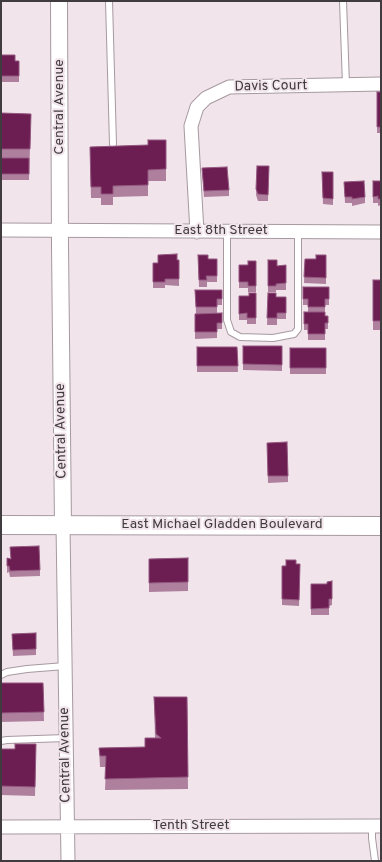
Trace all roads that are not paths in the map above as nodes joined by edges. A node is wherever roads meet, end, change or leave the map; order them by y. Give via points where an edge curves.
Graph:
1 (59, 1) edge
2 (109, 1) edge
3 (343, 1) edge
4 (381, 84) edge
5 (346, 85) junction
6 (113, 144) dead end
7 (1, 230) edge
8 (60, 230) junction
9 (197, 232) junction
10 (227, 232) junction
11 (298, 232) junction
12 (381, 232) edge
13 (1, 525) edge
14 (63, 525) junction
15 (381, 526) edge
16 (65, 666) junction
17 (1, 675) edge
18 (66, 738) junction
19 (1, 741) edge
20 (376, 826) edge
21 (1, 827) edge
22 (68, 827) junction
23 (68, 861) edge
24 (376, 861) edge

1 - 8 street, Central Avenue
2 - 6 lane
3 - 5 lane
4 - 5 street, Davis Court
5 - 9 street, Davis Court via 229,87 206,98 197,107 192,126
7 - 8 street, East 8th Street
8 - 9 street, East 8th Street
8 - 14 street, Central Avenue
9 - 10 street, East 8th Street
10 - 11 street, East 8th Street
10 - 11 lane via 227,320 231,332 240,337 273,338 294,334 298,328
11 - 12 street, East 8th Street
13 - 14 main road, East Michael Gladden Boulevard
14 - 15 main road, East Michael Gladden Boulevard
14 - 16 street, Central Avenue
16 - 17 lane via 27,669
16 - 18 street, Central Avenue
18 - 19 lane
18 - 22 street, Central Avenue
20 - 22 street, Tenth Street
20 - 24 lane via 372,838
21 - 22 street, Tenth Street
22 - 23 street, Central Avenue

